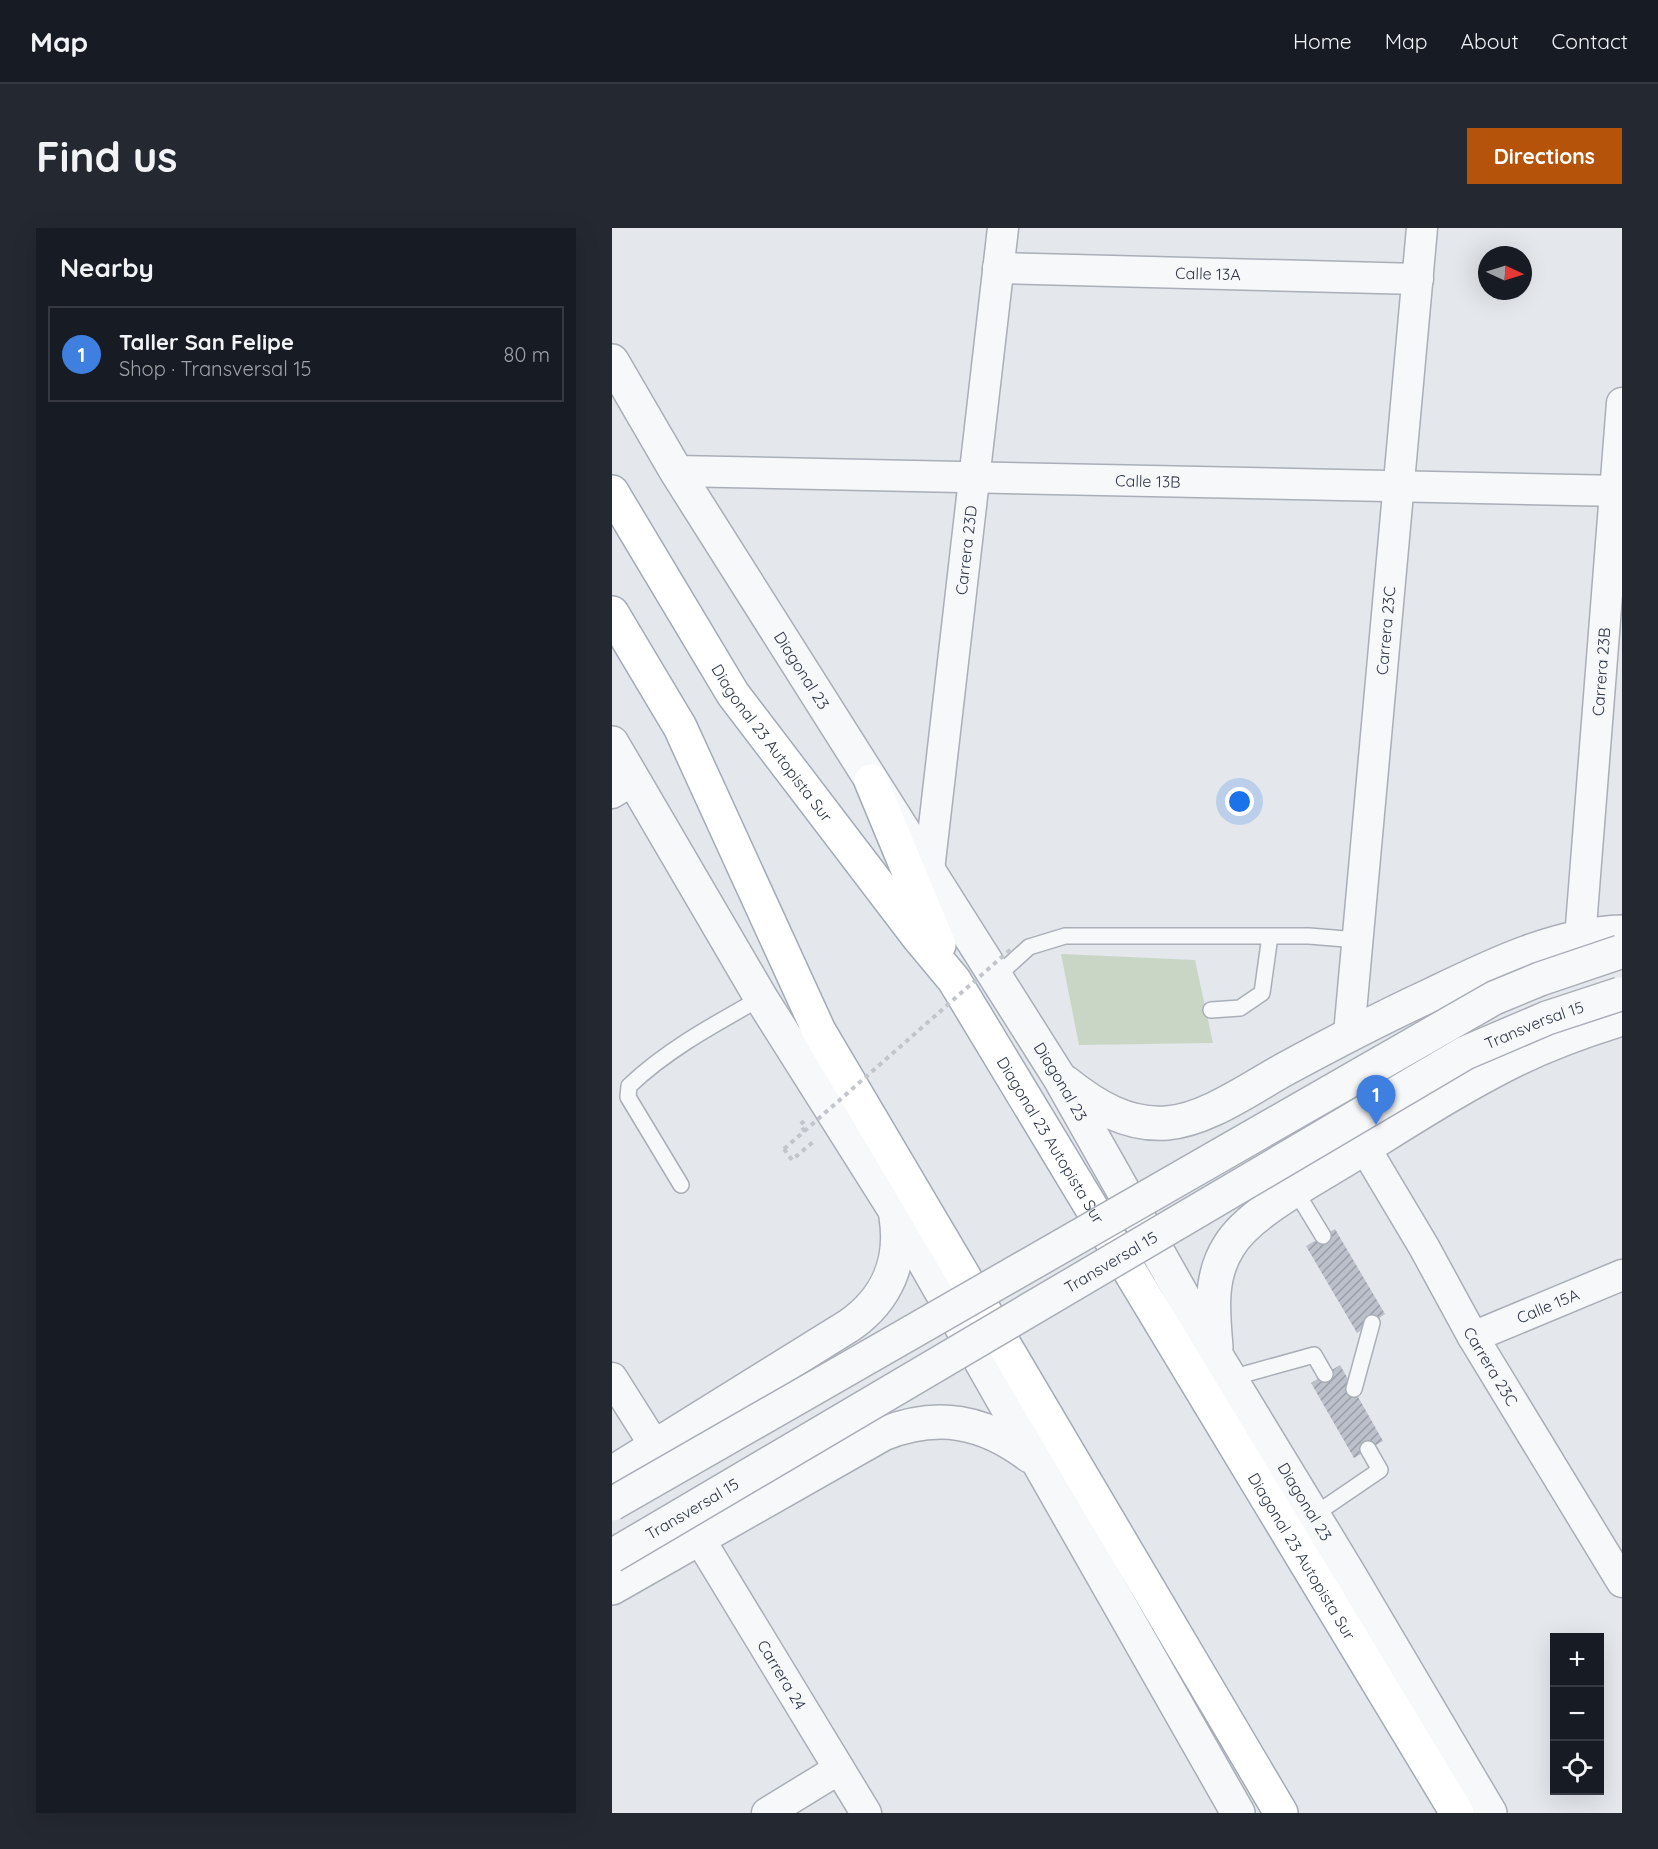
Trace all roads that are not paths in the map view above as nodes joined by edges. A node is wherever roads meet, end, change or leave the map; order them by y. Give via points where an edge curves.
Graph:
1 (1003, 228) edge
2 (1422, 228) edge
3 (998, 268) junction
4 (1418, 279) junction
5 (612, 361) edge
6 (1622, 403) edge
7 (675, 471) junction
8 (974, 477) junction
9 (1399, 486) junction
10 (1618, 491) edge
11 (612, 492) edge
12 (612, 613) edge
13 (612, 743) edge
14 (871, 781) junction
15 (622, 786) edge
16 (929, 870) junction
17 (1270, 936) junction
18 (1580, 939) junction
19 (1358, 940) junction
20 (1621, 946) edge
21 (996, 977) junction
22 (954, 980) junction
23 (761, 998) junction
24 (1621, 1002) edge
25 (1211, 1010) dead end
26 (1349, 1034) junction
27 (1059, 1077) junction
28 (1365, 1148) junction
29 (681, 1185) dead end
30 (1295, 1190) junction
31 (896, 1212) junction
32 (1323, 1236) dead end
33 (1622, 1275) edge
34 (1372, 1323) dead end
35 (1473, 1337) junction
36 (1224, 1366) junction
37 (1325, 1374) dead end
38 (612, 1378) edge
39 (1354, 1389) dead end
40 (655, 1446) junction
41 (1368, 1449) dead end
42 (1035, 1460) junction
43 (612, 1473) edge
44 (612, 1504) edge
45 (1314, 1515) junction
46 (699, 1539) junction
47 (612, 1556) edge
48 (1622, 1582) edge
49 (612, 1588) edge
50 (839, 1770) junction
51 (767, 1813) edge
52 (866, 1813) edge
53 (1238, 1813) edge
54 (1281, 1813) edge
55 (1457, 1813) edge
56 (1490, 1813) edge

1 - 3 street, Carrera 23D
2 - 4 street, Carrera 23C
3 - 4 street, Calle 13A
3 - 8 street, Carrera 23D
4 - 9 street, Carrera 23C
5 - 7 street, Diagonal 23
6 - 10 street, Carrera 23B
7 - 8 street, Calle 13B
7 - 14 street, Diagonal 23
8 - 9 street, Calle 13B
8 - 16 street, Carrera 23D
9 - 10 street, Calle 13B
9 - 19 street, Carrera 23C
10 - 18 street, Carrera 23B
11 - 22 main road, Diagonal 23 Autopista Sur via 733,694
12 - 54 main road via 680,726 819,1030
13 - 15 street
14 - 16 street, Diagonal 23
14 - 22 main road
15 - 23 street
16 - 21 street, Diagonal 23
17 - 19 lane
17 - 21 lane via 1065,936 1029,947
17 - 25 lane via 1262,993 1240,1008
18 - 20 street
18 - 26 street via 1508,960
19 - 26 street, Carrera 23C
20 - 44 street, bridge via 1494,998
21 - 27 street, Diagonal 23
22 - 55 main road, Diagonal 23 Autopista Sur
23 - 29 lane via 647,1068 629,1086 628,1097
23 - 31 street
24 - 28 street via 1564,1038 1459,1091
24 - 47 street, Transversal 15, bridge via 1547,1018 1465,1053
26 - 27 street via 1216,1107 1168,1123 1122,1118
27 - 36 street, Diagonal 23
28 - 30 street
28 - 35 street, Carrera 23C
30 - 32 lane
30 - 36 street via 1241,1230 1222,1257 1216,1272 1213,1304
31 - 40 street via 899,1238 894,1267 868,1312
31 - 42 street
33 - 35 street, Calle 15A
34 - 39 lane
35 - 48 street, Carrera 23C
36 - 37 lane via 1314,1355
36 - 45 street, Diagonal 23
38 - 40 street
40 - 43 street
41 - 45 lane via 1380,1470
42 - 46 street via 999,1435 970,1425 931,1422 905,1426 883,1434
42 - 53 street
45 - 56 street, Diagonal 23
46 - 49 street
46 - 50 street, Carrera 24
50 - 51 street
50 - 52 street, Carrera 24

